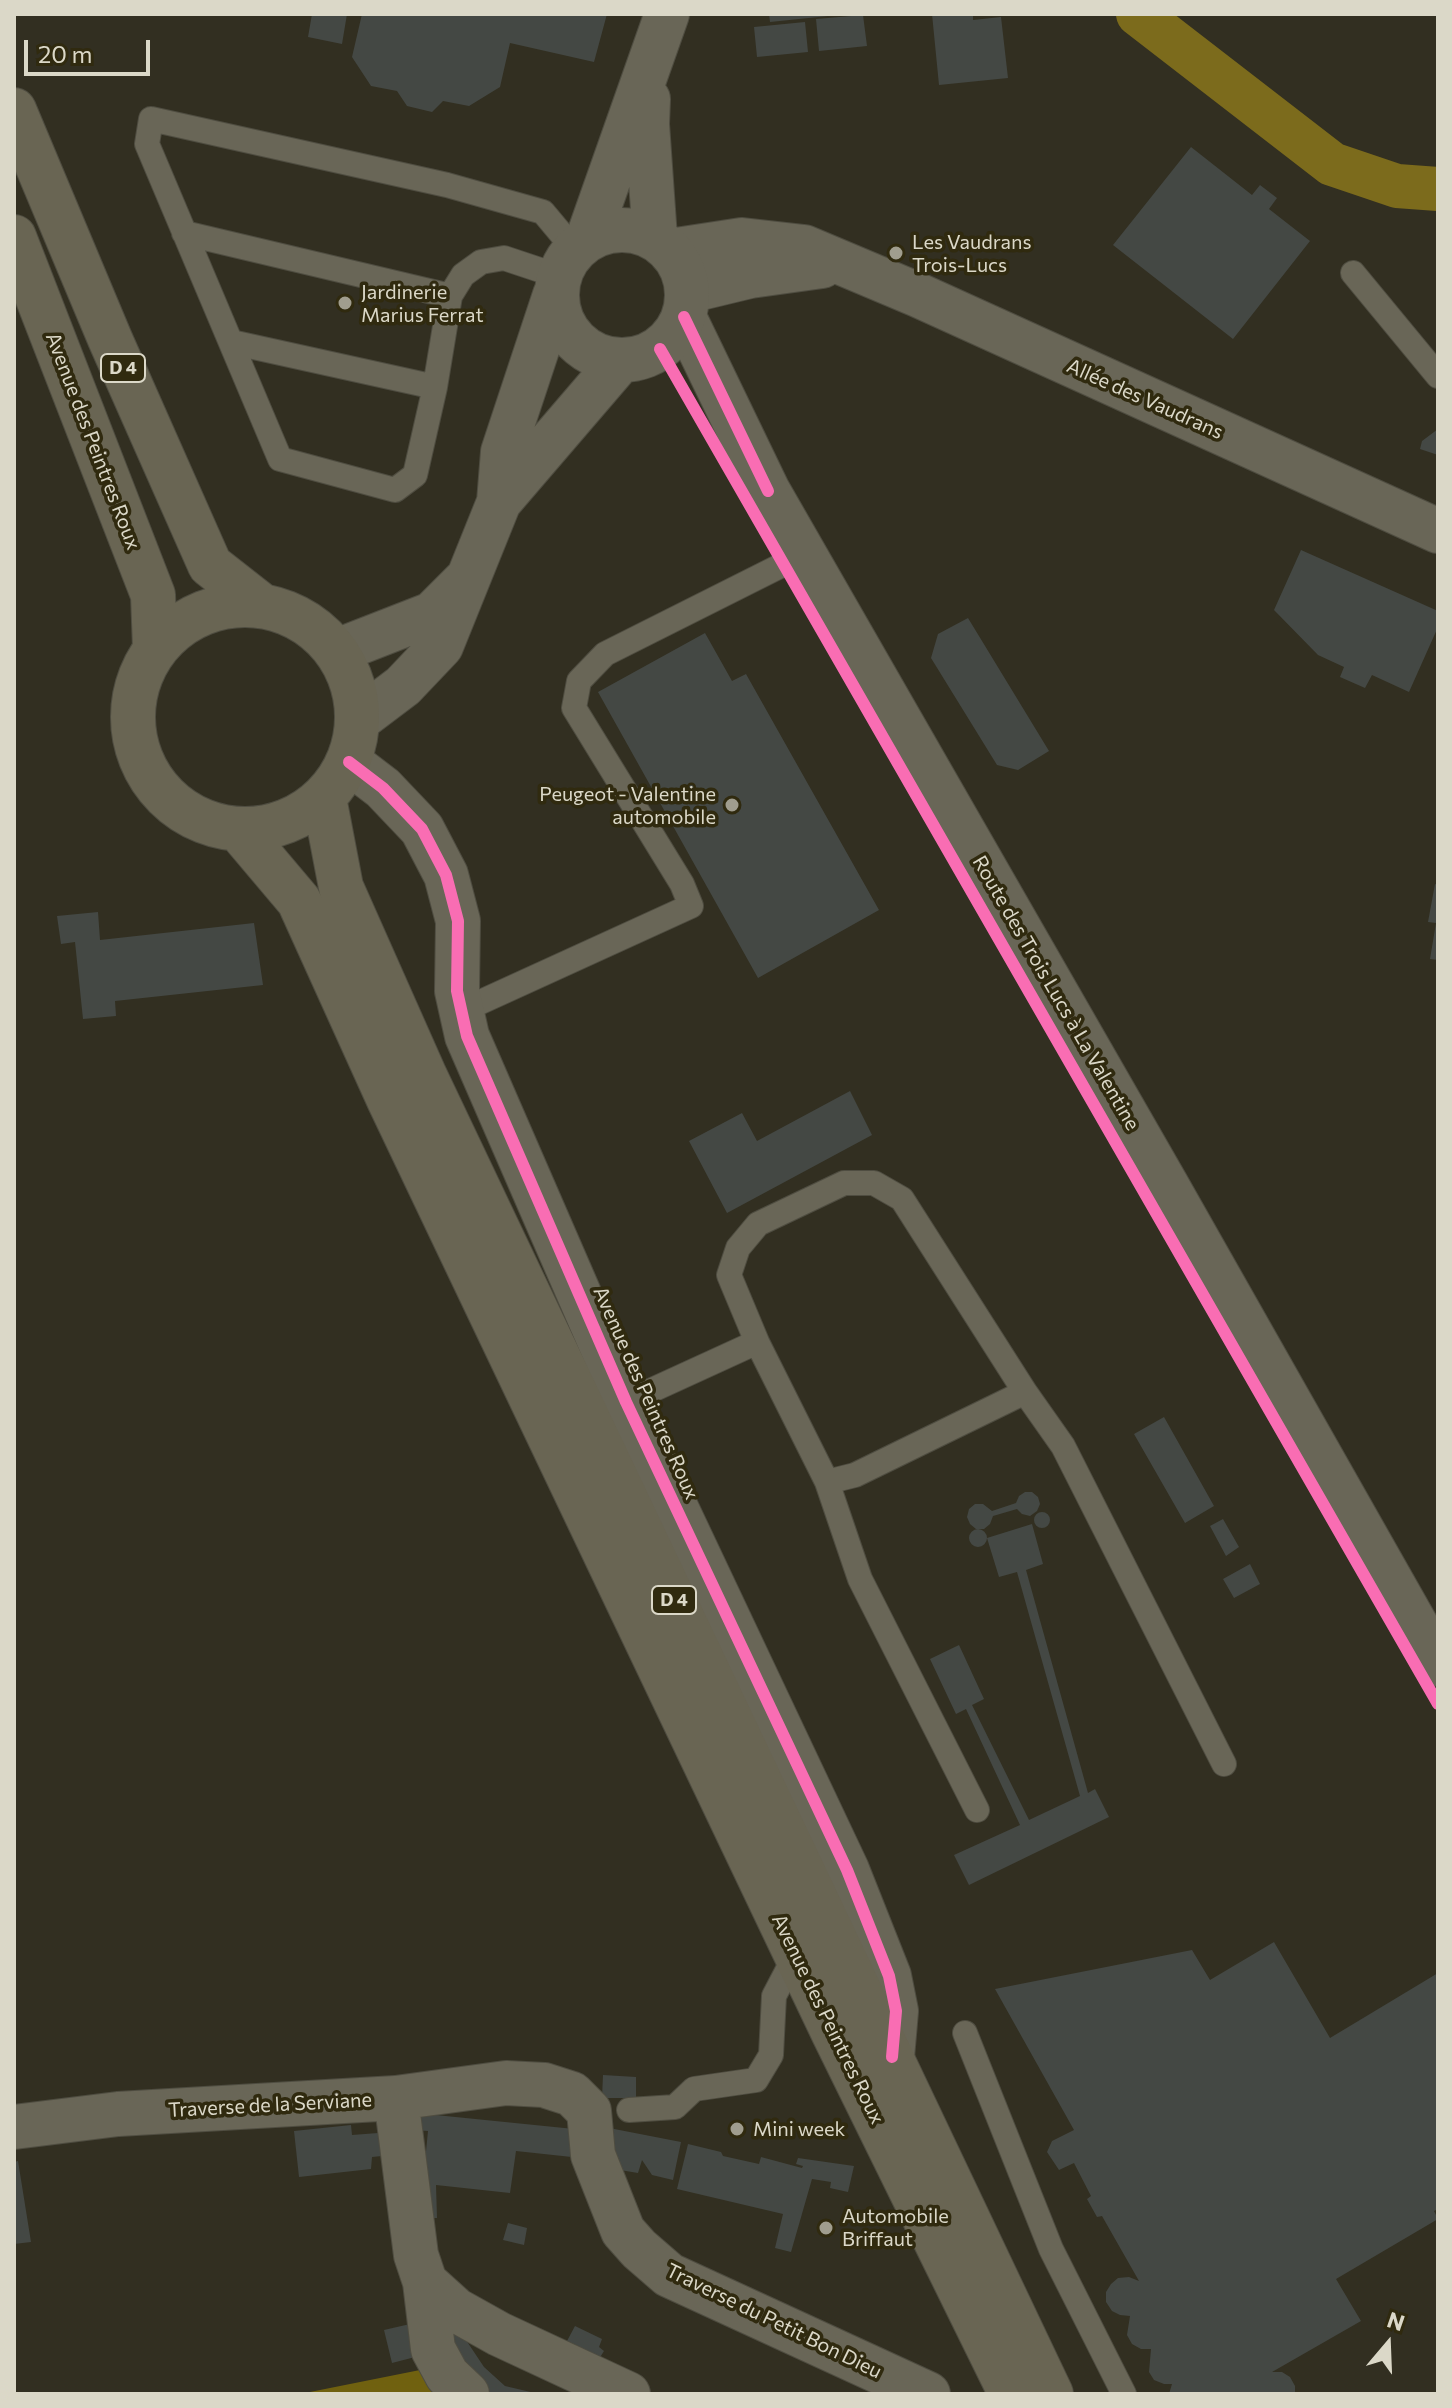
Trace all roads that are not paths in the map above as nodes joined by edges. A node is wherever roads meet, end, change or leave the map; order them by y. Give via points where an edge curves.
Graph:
1 (667, 14) edge
2 (648, 73) junction
3 (14, 110) edge
4 (184, 233) junction
5 (14, 237) edge
6 (663, 244) junction
7 (569, 265) junction
8 (853, 266) junction
9 (1353, 273) dead end
10 (450, 296) junction
11 (686, 304) junction
12 (231, 342) junction
13 (620, 361) junction
14 (1438, 376) edge
15 (435, 387) junction
16 (499, 502) junction
17 (1438, 531) edge
18 (804, 554) junction
19 (470, 577) junction
20 (261, 605) junction
21 (155, 648) junction
22 (337, 651) junction
23 (358, 720) junction
24 (349, 762) junction
25 (324, 798) junction
26 (239, 830) junction
27 (461, 1011) junction
28 (757, 1342) junction
29 (1025, 1392) junction
30 (626, 1402) junction
31 (827, 1482) junction
32 (1438, 1664) edge
33 (1224, 1764) dead end
34 (977, 1810) dead end
35 (796, 1954) junction
36 (965, 2033) dead end
37 (892, 2057) junction
38 (396, 2098) junction
39 (629, 2110) dead end
40 (14, 2127) edge
41 (425, 2282) junction
42 (467, 2394) edge
43 (628, 2394) edge
44 (928, 2394) edge
45 (1011, 2394) edge
46 (1051, 2394) edge
47 (1124, 2394) edge

1 - 2 street
2 - 6 street via 647,124
2 - 7 street
3 - 20 main road, D 4 via 210,565
4 - 7 lane via 147,144 151,119 447,185 543,212
4 - 10 lane
4 - 12 lane
5 - 21 main road, Avenue des Peintres Roux / D 4 via 153,595
6 - 7 street via 633,230 610,230
6 - 8 street, Allée des Vaudrans via 742,240 804,247
6 - 11 street via 682,269
7 - 10 lane via 504,258 481,262 463,275
7 - 13 street via 560,320 574,341 596,356
7 - 16 street via 503,452
8 - 11 street, Allée des Vaudrans via 810,266 750,276
8 - 17 street, Allée des Vaudrans
9 - 14 lane
10 - 15 lane
11 - 13 street via 675,335 660,349
11 - 18 street, Route des Trois Lucs à La Valentine via 741,438
12 - 15 lane
12 - 15 lane via 280,459 395,490 415,475
13 - 16 street
16 - 19 street
18 - 27 lane via 605,654 579,681 574,708 691,906
18 - 32 street, Route des Trois Lucs à La Valentine
19 - 22 street via 432,614
19 - 23 street via 441,646 403,686
20 - 21 main road via 221,607 185,622
20 - 22 main road via 303,620
21 - 26 main road via 132,704 133,735 142,764 181,810 209,824
22 - 23 main road via 353,683
23 - 24 main road
24 - 25 main road
24 - 27 street, Avenue des Peintres Roux via 422,829 446,875 458,921
25 - 26 main road via 285,823
25 - 37 main road, Avenue des Peintres Roux / D 4 via 341,887 424,1074
26 - 35 main road, Avenue des Peintres Roux / D 4 via 299,901
27 - 30 street, Avenue des Peintres Roux via 467,1036
28 - 29 lane via 729,1275 738,1248 758,1224 829,1189 874,1183 902,1199
28 - 30 lane
28 - 31 lane
29 - 31 lane via 855,1475
29 - 33 lane via 1063,1446
30 - 37 street, Avenue des Peintres Roux via 847,1870 889,1976 896,2011
31 - 34 lane via 860,1579
35 - 39 lane via 774,1996 771,2055 756,2080 694,2089 675,2107
35 - 45 main road, Avenue des Peintres Roux / D 4
36 - 47 lane via 1051,2249
37 - 46 main road, Avenue des Peintres Roux / D 4
38 - 40 street, Traverse de la Serviane via 118,2114
38 - 41 street, Traverse de la Serviane via 416,2255
38 - 44 street, Traverse du Petit Bon Dieu via 506,2083 544,2085 572,2094 589,2111 593,2155 623,2231 669,2275
41 - 42 street, Traverse de la Serviane via 433,2349 447,2375
41 - 43 street via 456,2310 499,2334

